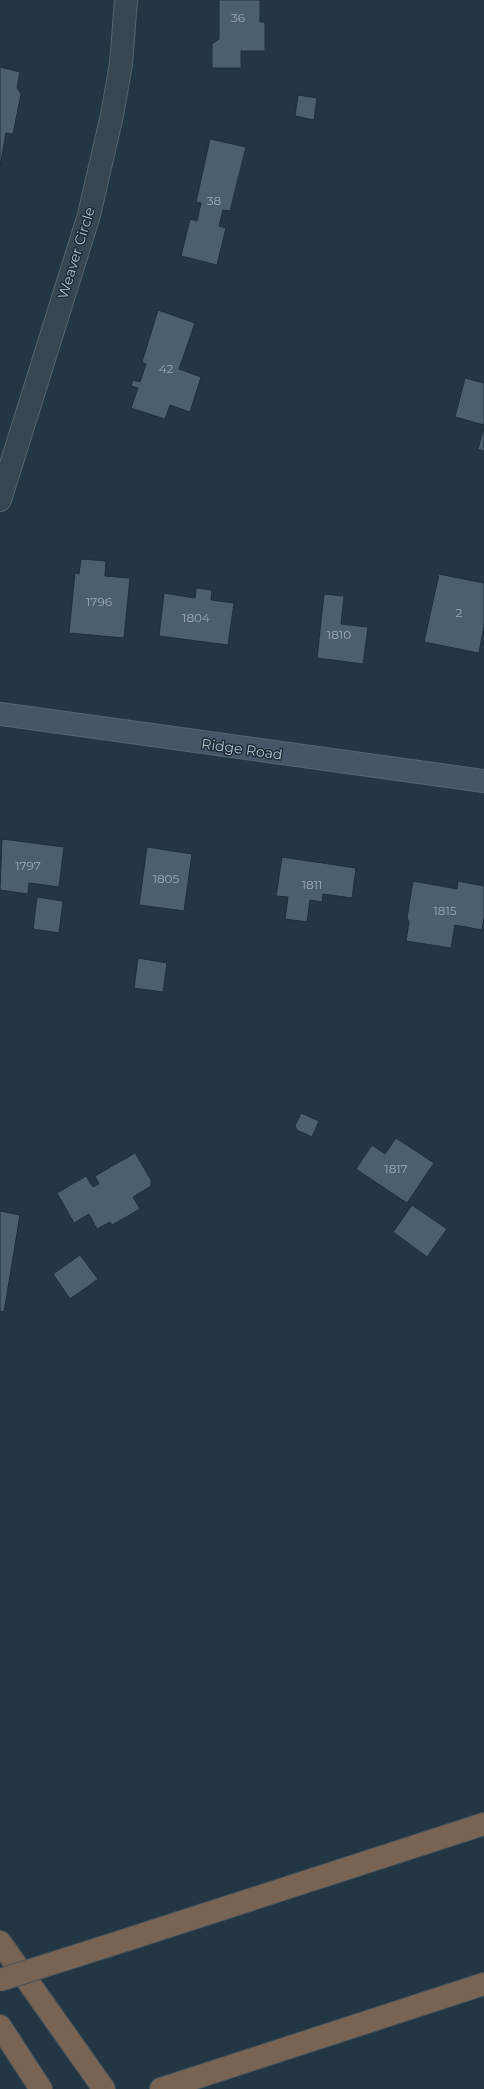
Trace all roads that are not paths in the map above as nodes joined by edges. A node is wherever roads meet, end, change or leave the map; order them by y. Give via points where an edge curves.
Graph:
1 (126, 0) edge
2 (0, 500) edge
3 (0, 714) edge
4 (484, 781) edge
5 (484, 1824) edge
6 (0, 1942) edge
7 (0, 1980) edge
8 (484, 1984) edge
9 (0, 2026) edge
10 (41, 2089) edge
11 (104, 2089) edge
12 (161, 2089) edge

1 - 2 street, Weaver Circle via 121,64 89,215
3 - 4 main road, Ridge Road
5 - 7 highway, bridge
6 - 11 highway
8 - 12 highway
9 - 10 highway

